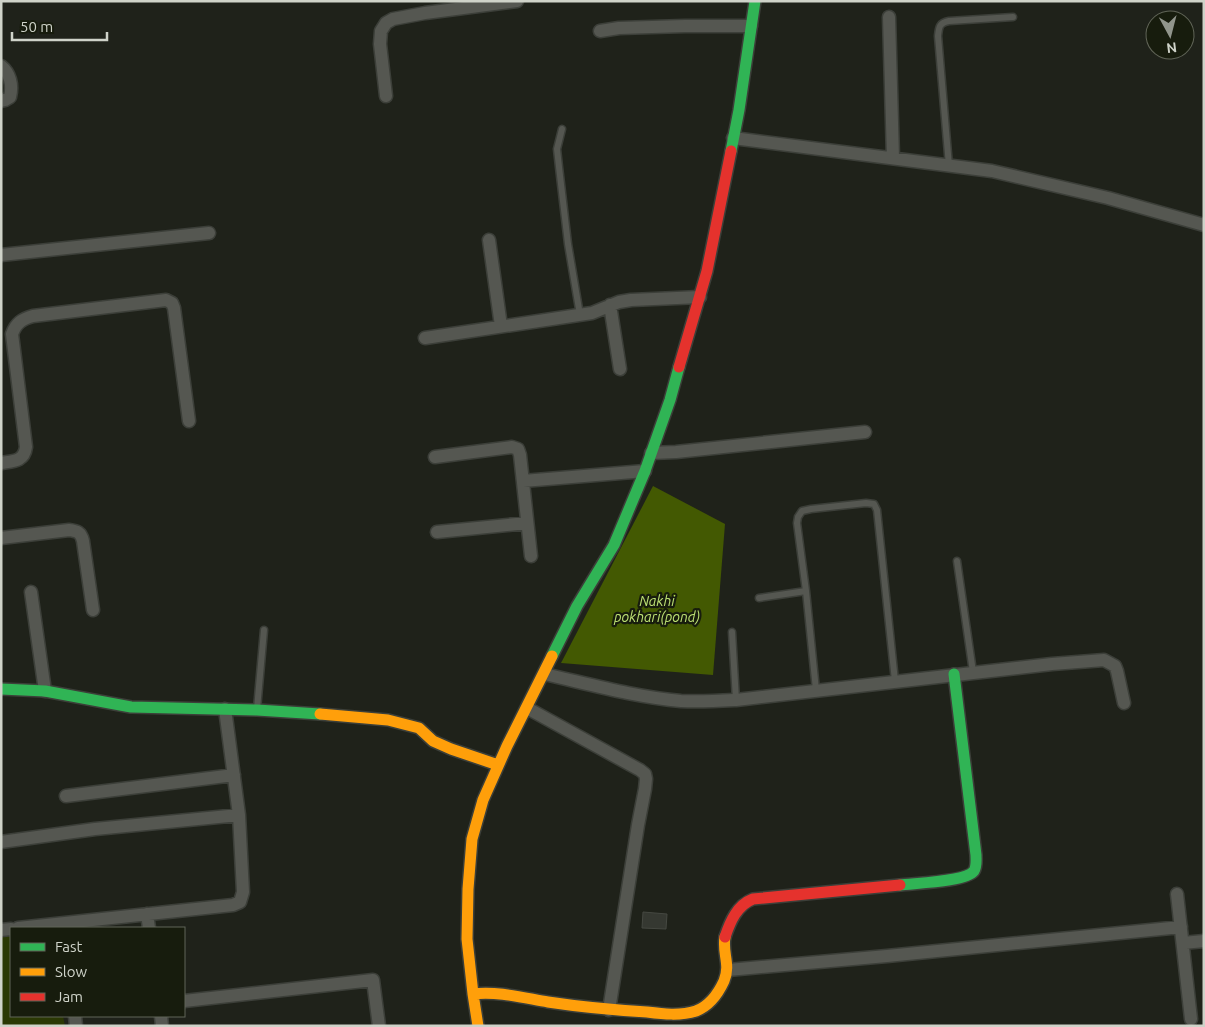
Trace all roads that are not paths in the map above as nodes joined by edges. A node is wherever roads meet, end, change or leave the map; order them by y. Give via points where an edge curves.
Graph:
1 (517, 1) edge
2 (755, 1) edge
3 (889, 17) dead end
4 (1013, 17) dead end
5 (751, 26) junction
6 (600, 32) dead end
7 (1, 66) edge
8 (386, 96) dead end
9 (1, 101) edge
10 (562, 129) dead end
11 (733, 138) junction
12 (893, 158) junction
13 (949, 166) junction
14 (1204, 224) edge
15 (208, 233) dead end
16 (489, 240) dead end
17 (1, 255) edge
18 (700, 297) junction
19 (610, 305) junction
20 (580, 315) junction
21 (502, 326) junction
22 (425, 338) dead end
23 (620, 369) dead end
24 (189, 421) dead end
25 (865, 432) dead end
26 (651, 453) junction
27 (435, 457) dead end
28 (1, 463) edge
29 (645, 471) junction
30 (523, 481) junction
31 (527, 523) junction
32 (437, 532) dead end
33 (1, 538) edge
34 (531, 556) dead end
35 (957, 561) dead end
36 (31, 592) dead end
37 (806, 592) junction
38 (759, 598) dead end
39 (93, 610) dead end
40 (264, 630) dead end
41 (732, 632) dead end
42 (973, 672) junction
43 (544, 674) junction
44 (954, 674) junction
45 (895, 681) junction
46 (1, 689) edge
47 (816, 690) junction
48 (45, 691) junction
49 (736, 700) junction
50 (1124, 703) dead end
51 (527, 708) junction
52 (225, 709) junction
53 (257, 710) junction
54 (498, 765) junction
55 (234, 776) junction
56 (66, 796) dead end
57 (239, 814) junction
58 (1, 842) edge
59 (1177, 894) dead end
60 (147, 914) junction
61 (63, 926) edge
62 (40, 927) edge
63 (149, 927) edge
64 (1181, 927) junction
65 (1204, 940) edge
66 (1183, 943) junction
67 (728, 970) junction
68 (472, 994) junction
69 (185, 1001) edge
70 (609, 1010) junction
71 (1191, 1018) dead end
72 (380, 1026) edge
73 (478, 1026) edge

1 - 8 street via 425,13 386,23 381,31 380,44
2 - 5 street
3 - 12 street
4 - 13 lane via 949,21 942,22 939,27
5 - 6 street via 619,28
5 - 11 street
7 - 9 street via 7,70 11,91 10,96
10 - 20 lane via 557,149 558,167
11 - 12 street
11 - 18 street
12 - 13 street
13 - 14 street via 992,171 1089,193
15 - 17 street
16 - 21 street
18 - 19 street via 631,300
18 - 26 street
19 - 20 street
19 - 23 street
20 - 21 street
21 - 22 street
24 - 28 street via 172,303 166,300 33,316 19,322 12,334 25,452 17,460
25 - 26 street
26 - 29 street
27 - 30 street via 512,447 518,449 520,455
29 - 30 street
29 - 43 street via 614,545 577,606
30 - 31 street
31 - 32 street
31 - 34 street
33 - 39 street via 69,530 78,532 83,541
35 - 42 lane
36 - 48 street
37 - 38 lane
37 - 45 lane via 797,523 802,511 874,504 879,524
37 - 47 lane
40 - 53 lane
41 - 49 lane
42 - 44 street
42 - 50 street via 1104,660 1115,666
43 - 49 street via 681,701
43 - 51 street
44 - 45 street
44 - 67 street via 977,864 975,870 971,875 952,880 757,898 746,902 734,916 728,930 724,947
45 - 47 street
46 - 48 street
47 - 49 street
48 - 52 street via 131,707
51 - 54 street
51 - 70 street via 645,774 646,789
52 - 53 street
52 - 55 street
53 - 54 street via 388,720 419,728 433,741
54 - 68 street via 483,800 472,839 467,939
55 - 56 street
55 - 57 street
57 - 58 street
57 - 60 street via 243,892 240,902
59 - 64 street
60 - 61 street
60 - 63 street
61 - 62 street
64 - 66 street
64 - 67 street
65 - 66 street
66 - 71 street
67 - 70 street via 715,996 703,1008 690,1013
68 - 70 street via 498,994
68 - 73 street
69 - 72 street via 373,980

